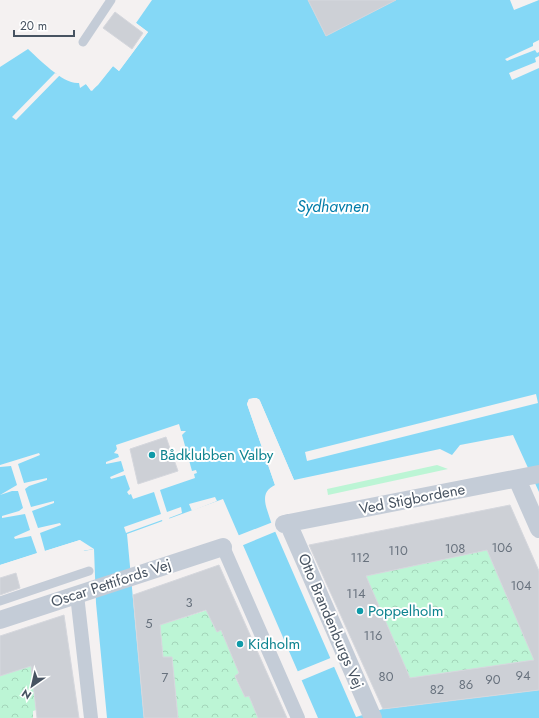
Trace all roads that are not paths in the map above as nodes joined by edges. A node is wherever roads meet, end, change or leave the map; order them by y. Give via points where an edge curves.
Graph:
1 (111, 0) edge
2 (83, 42) dead end
3 (528, 477) edge
4 (286, 524) joint
5 (539, 529) edge
6 (223, 547) joint
7 (89, 572) dead end
8 (82, 593) junction
9 (0, 601) edge
10 (0, 620) edge
11 (370, 712) edge
12 (91, 718) edge
13 (298, 718) edge

1 - 2 lane
3 - 4 street, Ved Stigbordene
3 - 5 street
4 - 11 street, Otto Brandenburgs Vej
6 - 8 street, Oscar Pettifords Vej
6 - 13 street
7 - 9 lane
8 - 10 street, Oscar Pettifords Vej
8 - 12 street

